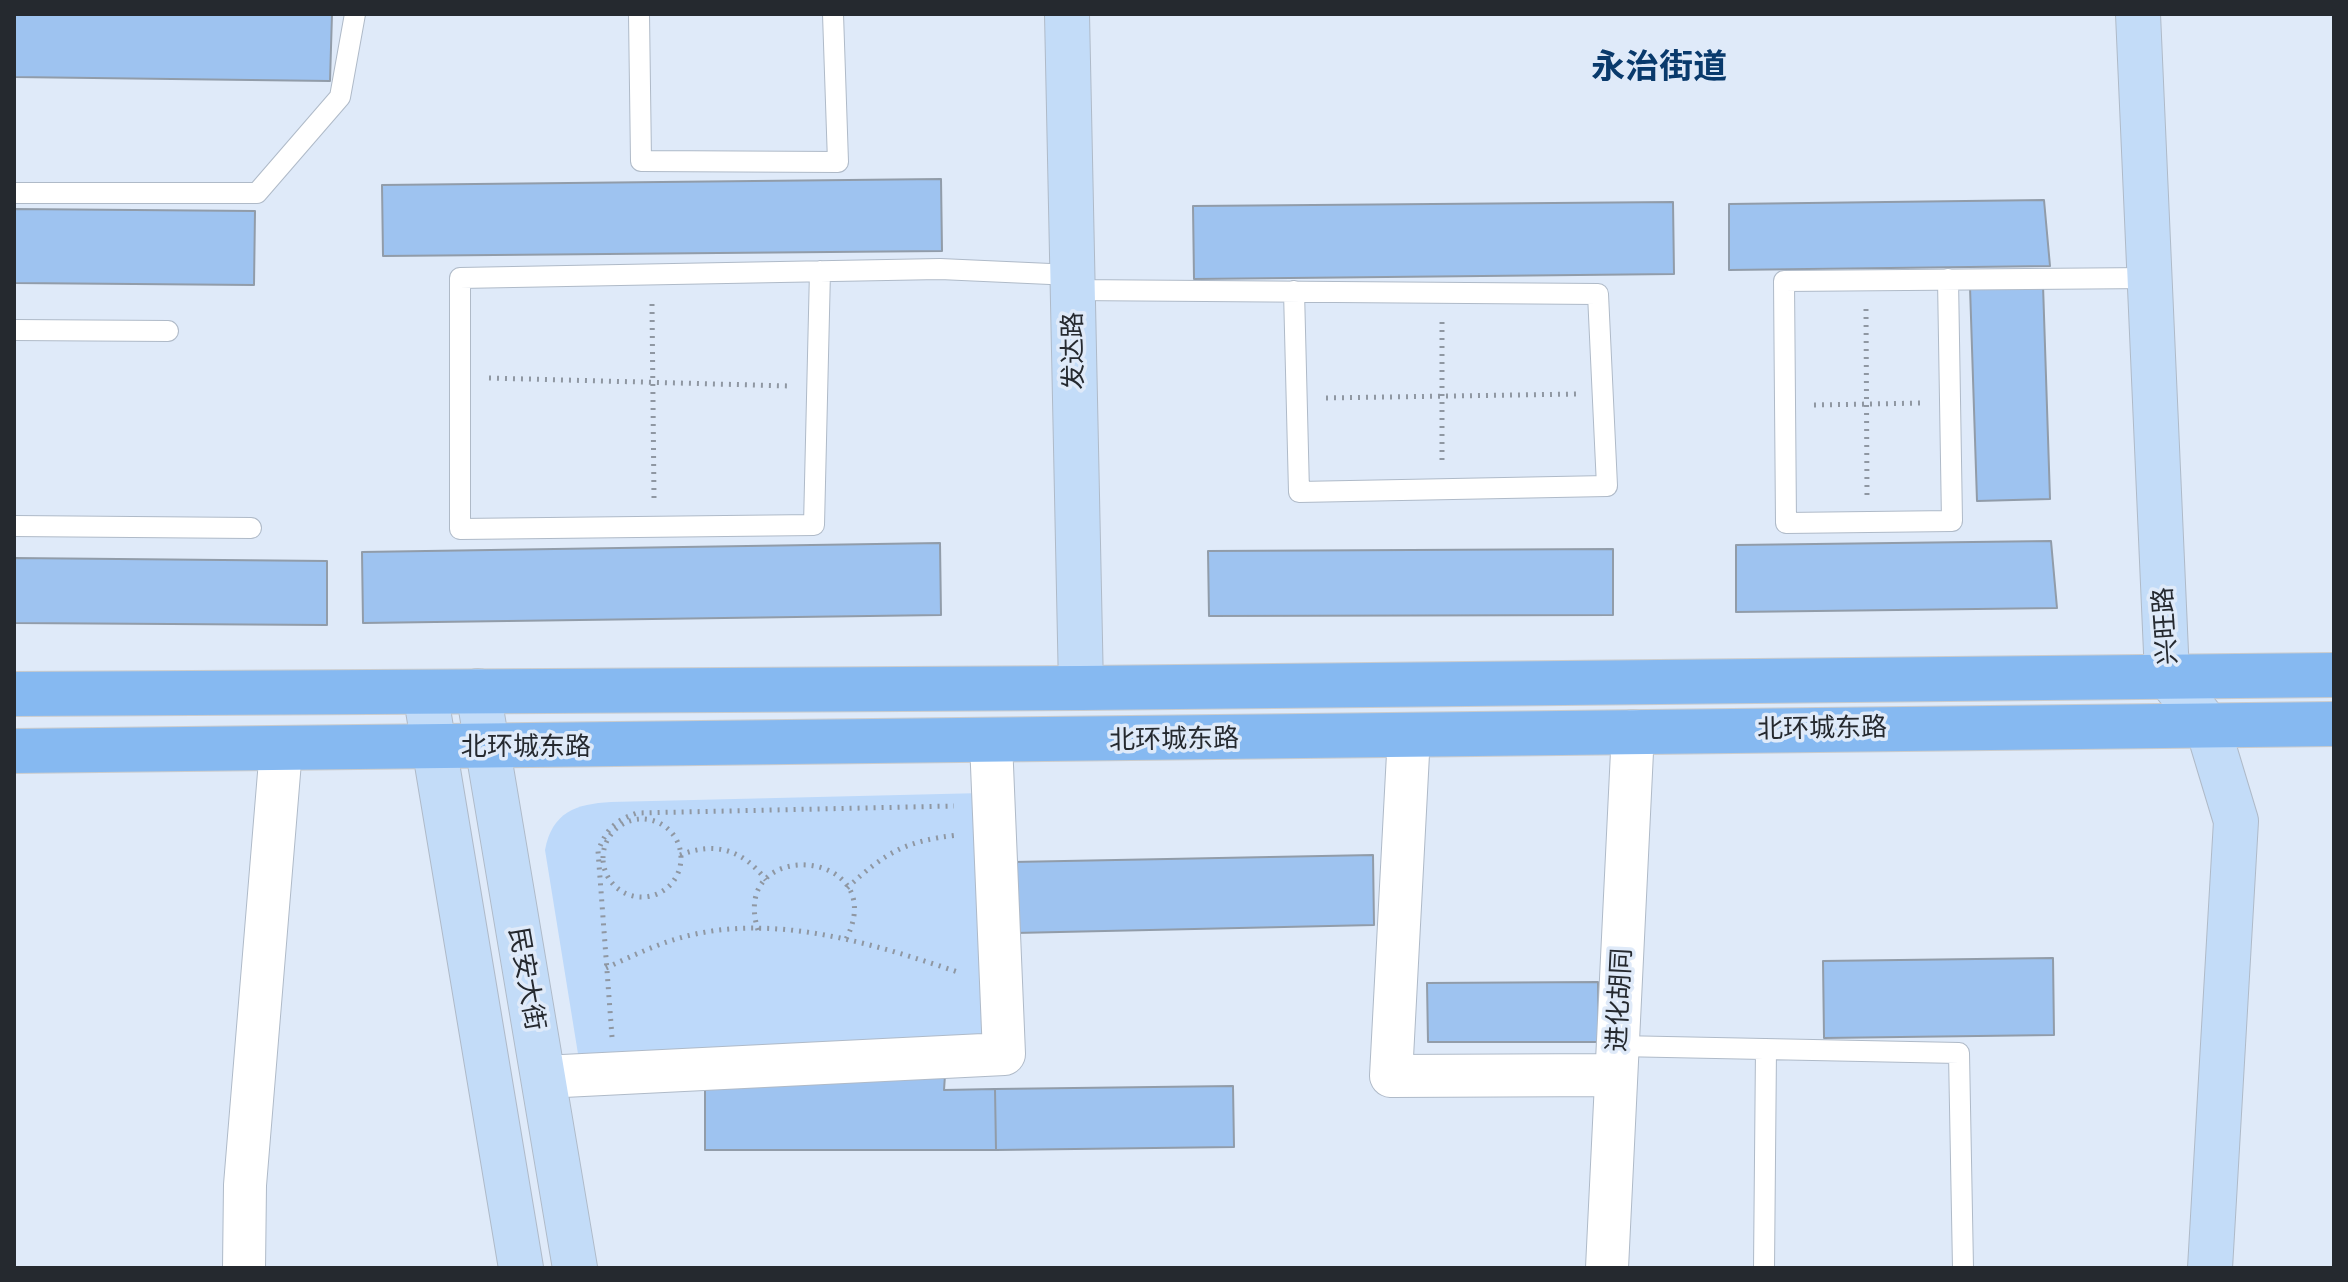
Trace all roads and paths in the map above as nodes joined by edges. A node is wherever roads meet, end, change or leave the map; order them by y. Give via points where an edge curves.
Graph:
1 (355, 14) edge
2 (639, 14) edge
3 (833, 14) edge
4 (1067, 14) edge
5 (2138, 14) edge
6 (14, 193) edge
7 (820, 271) junction
8 (651, 275) junction
9 (2149, 278) junction
10 (1948, 279) junction
11 (1866, 280) junction
12 (1072, 282) junction
13 (1294, 291) junction
14 (1442, 293) junction
15 (14, 330) edge
16 (168, 331) dead end
17 (460, 377) junction
18 (652, 382) junction
19 (817, 387) junction
20 (1602, 394) junction
21 (1442, 396) junction
22 (1297, 398) junction
23 (1950, 403) junction
24 (1866, 404) junction
25 (1785, 405) junction
26 (1443, 489) junction
27 (1867, 522) junction
28 (14, 526) edge
29 (655, 527) junction
30 (251, 528) dead end
31 (2167, 675) junction
32 (2334, 675) edge
33 (1081, 688) junction
34 (478, 691) junction
35 (425, 692) junction
36 (14, 694) edge
37 (2334, 724) edge
38 (2207, 725) junction
39 (1633, 731) junction
40 (1409, 735) junction
41 (991, 742) junction
42 (434, 748) junction
43 (487, 748) junction
44 (281, 749) junction
45 (14, 751) edge
46 (994, 818) junction
47 (614, 827) junction
48 (680, 855) junction
49 (766, 881) junction
50 (847, 888) junction
51 (758, 930) junction
52 (845, 939) junction
53 (606, 968) junction
54 (1001, 986) junction
55 (1766, 1049) junction
56 (1617, 1060) junction
57 (615, 1073) junction
58 (543, 1077) junction
59 (244, 1268) edge
60 (521, 1268) edge
61 (575, 1268) edge
62 (1607, 1268) edge
63 (1764, 1268) edge
64 (1963, 1268) edge
65 (2210, 1268) edge

1 - 6 lane via 340,97 257,193
2 - 3 lane via 641,161 838,162
4 - 12 street, 发达路
5 - 9 street, 兴旺路
7 - 8 lane
7 - 12 lane via 940,269
7 - 19 lane
8 - 17 lane via 460,278
8 - 18 path
9 - 10 lane
9 - 31 street, 兴旺路
10 - 11 lane
10 - 23 lane
11 - 24 path
11 - 25 lane via 1784,281
12 - 13 lane
12 - 33 street, 发达路
13 - 14 lane
13 - 22 lane
14 - 20 lane via 1598,294
14 - 21 path
15 - 16 lane
17 - 18 path
17 - 29 lane via 460,529
18 - 19 path
18 - 29 path
19 - 29 lane via 814,525
20 - 21 path
20 - 26 lane via 1607,486
21 - 22 path
21 - 26 path
22 - 26 lane via 1299,492
23 - 24 path
23 - 27 lane via 1952,521
24 - 25 path
24 - 27 path
25 - 27 lane via 1786,523
28 - 30 lane
31 - 32 main road, 北环城东路
31 - 33 main road, 北环城东路
31 - 38 street, 兴旺路
33 - 34 main road, 北环城东路
34 - 35 main road, 北环城东路
34 - 43 street, 民安大街
35 - 36 main road, 北环城东路
35 - 42 street, 民安大街
37 - 38 main road, 北环城东路
38 - 39 main road, 北环城东路
38 - 65 street, 兴旺路 via 2236,821
39 - 40 main road, 北环城东路
39 - 56 street, 进化胡同
40 - 41 main road, 北环城东路
40 - 56 street via 1391,1076
41 - 43 main road, 北环城东路
41 - 46 street
42 - 43 main road, 北环城东路
42 - 44 main road, 北环城东路
42 - 60 street, 民安大街
43 - 58 street, 民安大街
44 - 45 main road, 北环城东路
44 - 59 street via 245,1185
46 - 47 path via 637,813
46 - 50 path via 904,844 881,856
46 - 54 street
47 - 48 path via 632,820 657,821 676,838
47 - 48 path via 605,845 605,870 620,890 631,895 668,887
47 - 53 path via 598,851
48 - 49 path via 698,848 727,850 741,855
49 - 50 path via 801,862 833,872
49 - 51 path via 755,903
50 - 52 path via 854,915
51 - 52 path
51 - 53 path via 693,934
52 - 54 path
53 - 57 path
54 - 57 street via 1004,1054
55 - 56 lane
55 - 63 lane
55 - 64 lane via 1959,1053
56 - 62 street, 进化胡同
57 - 58 street
58 - 61 street, 民安大街

